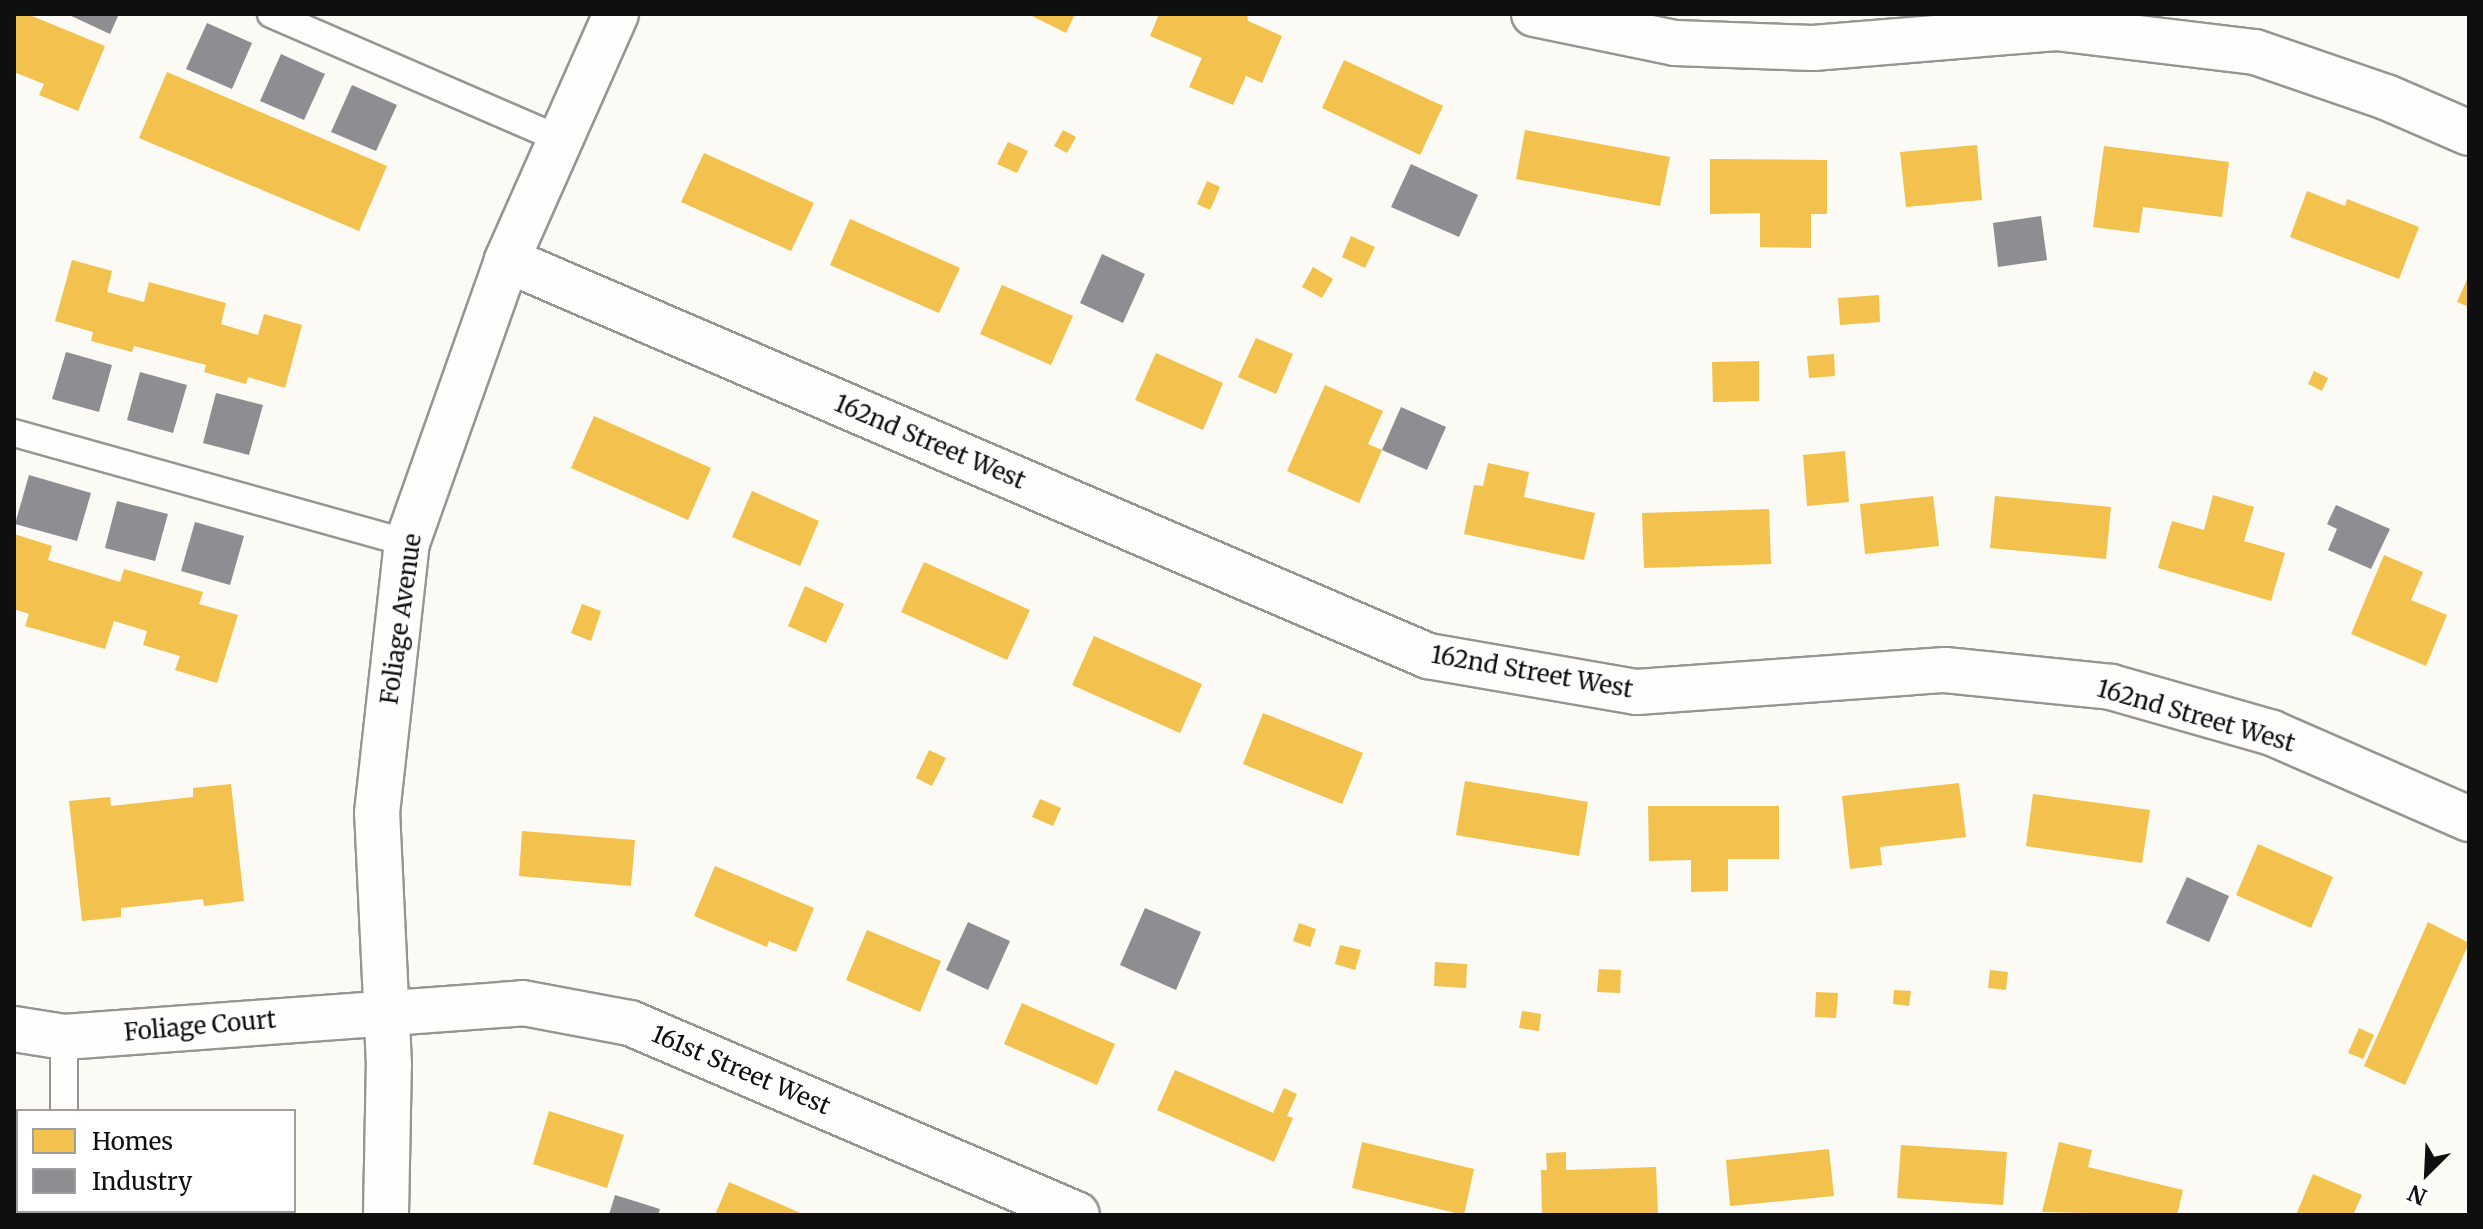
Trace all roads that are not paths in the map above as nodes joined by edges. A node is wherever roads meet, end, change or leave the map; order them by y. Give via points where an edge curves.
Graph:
1 (271, 14) edge
2 (616, 14) edge
3 (1534, 14) edge
4 (2469, 133) edge
5 (562, 140) junction
6 (507, 260) junction
7 (14, 433) edge
8 (407, 543) junction
9 (2469, 819) edge
10 (387, 1010) junction
11 (14, 1029) edge
12 (64, 1037) junction
13 (64, 1109) edge
14 (386, 1215) edge
15 (1077, 1215) edge

1 - 5 lane
2 - 5 street, Foliage Avenue
3 - 4 street via 1675,43 1813,48 2056,28 2239,50 2386,97
5 - 6 street, Foliage Avenue
6 - 8 street, Foliage Avenue
6 - 9 street, 162nd Street West via 1428,656 1637,692 1945,670 2111,687 2272,733
7 - 8 lane
8 - 10 street, Foliage Avenue via 377,813
10 - 12 street, Foliage Court
10 - 14 street, Foliage Avenue
10 - 15 street, 161st Street West via 523,1003 630,1023
11 - 12 street, Foliage Court
12 - 13 lane

